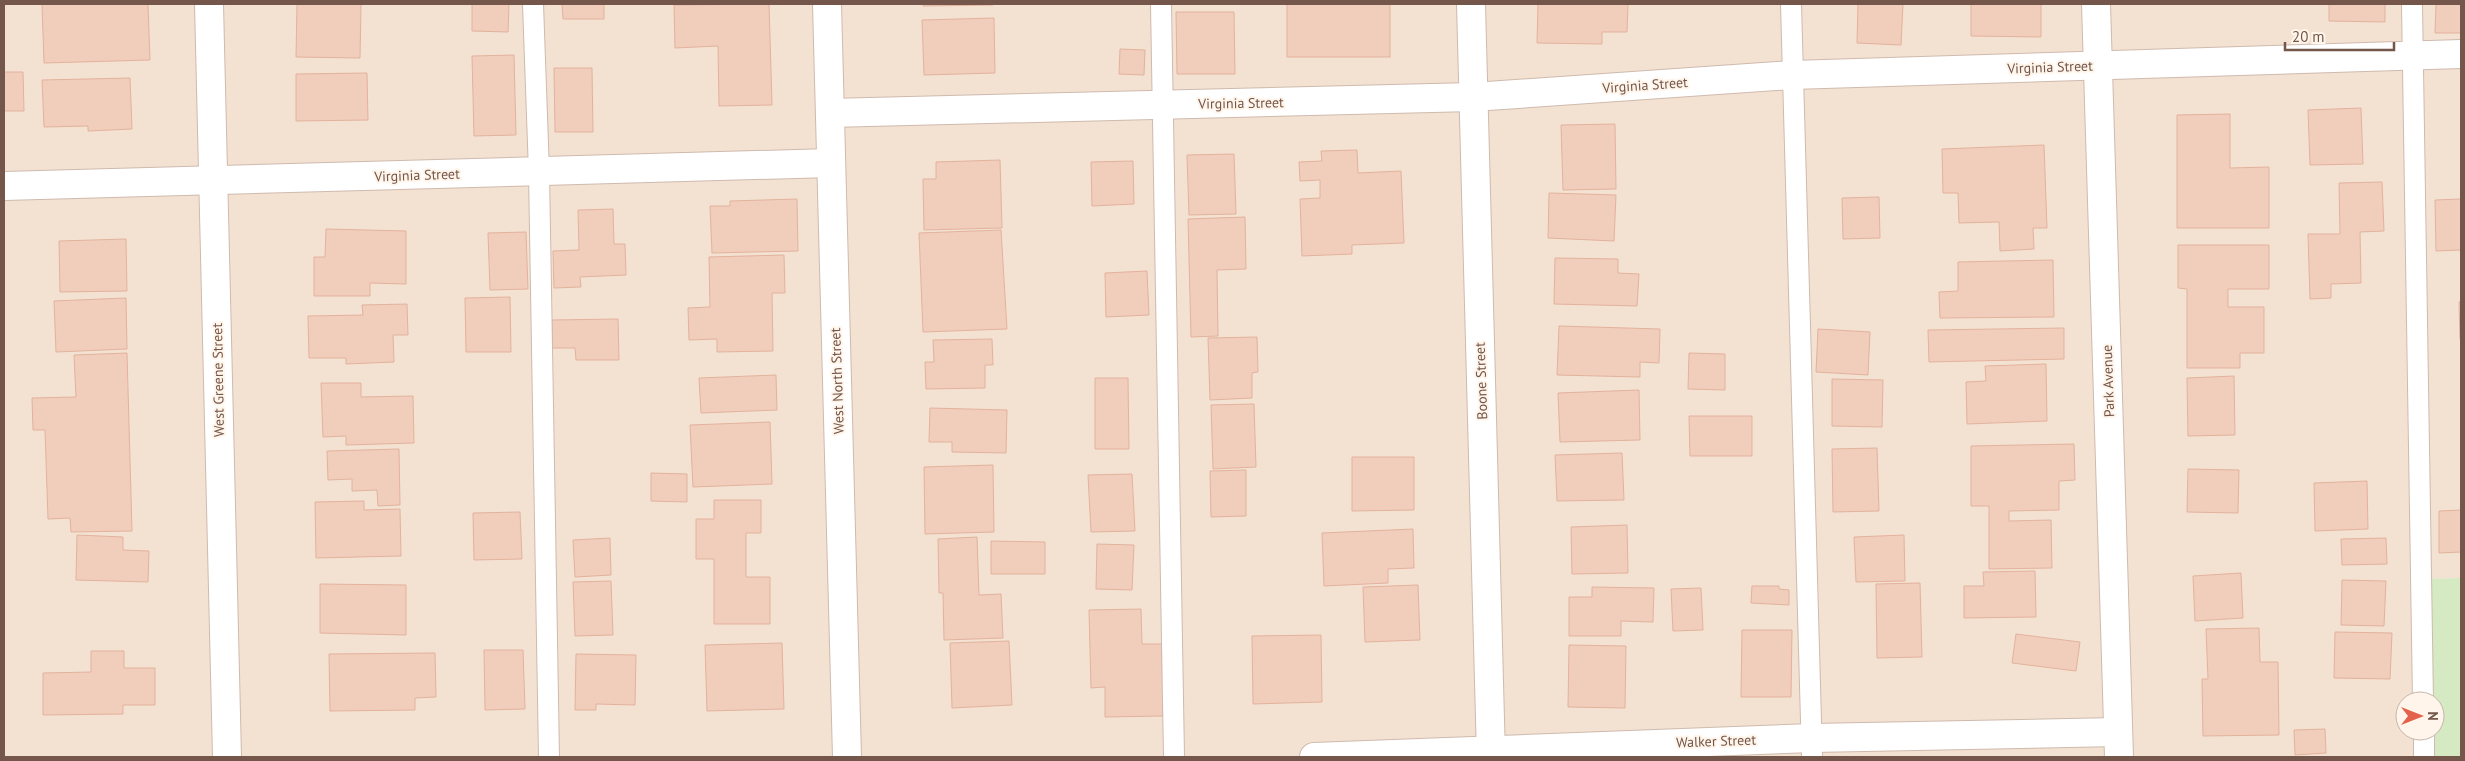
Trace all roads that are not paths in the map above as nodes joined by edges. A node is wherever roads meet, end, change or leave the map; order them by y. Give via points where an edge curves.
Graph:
1 (209, 4) edge
2 (532, 4) edge
3 (827, 4) edge
4 (1161, 4) edge
5 (1471, 4) edge
6 (1791, 4) edge
7 (2096, 4) edge
8 (2412, 4) edge
9 (2461, 54) edge
10 (2413, 56) junction
11 (2098, 66) junction
12 (1792, 75) junction
13 (1474, 97) junction
14 (1164, 104) junction
15 (830, 113) junction
16 (831, 163) junction
17 (539, 172) junction
18 (213, 181) junction
19 (4, 186) edge
20 (2423, 691) edge
21 (2424, 741) edge
22 (2119, 745) edge
23 (1812, 748) edge
24 (1491, 754) edge
25 (227, 757) edge
26 (549, 757) edge
27 (847, 757) edge
28 (1174, 757) edge
29 (1314, 757) edge
30 (2424, 757) edge

1 - 18 street, West Greene Street
2 - 17 lane
3 - 15 street, West North Street
4 - 14 lane
5 - 13 street, Boone Street
6 - 12 lane
7 - 11 street, Park Avenue
8 - 10 lane
9 - 10 street, Virginia Street
10 - 11 street, Virginia Street
10 - 20 lane
11 - 12 street, Virginia Street
11 - 22 street, Park Avenue
12 - 13 street, Virginia Street
12 - 23 lane
13 - 14 street, Virginia Street
13 - 24 street, Boone Street
14 - 15 street, Virginia Street
14 - 28 lane
15 - 16 street, West North Street
16 - 17 street, Virginia Street
16 - 27 street, West North Street
17 - 18 street, Virginia Street
17 - 26 lane
18 - 19 street, Virginia Street
18 - 25 street, West Greene Street
21 - 30 lane
22 - 23 street, Walker Street
23 - 24 street, Walker Street
24 - 29 street, Walker Street

